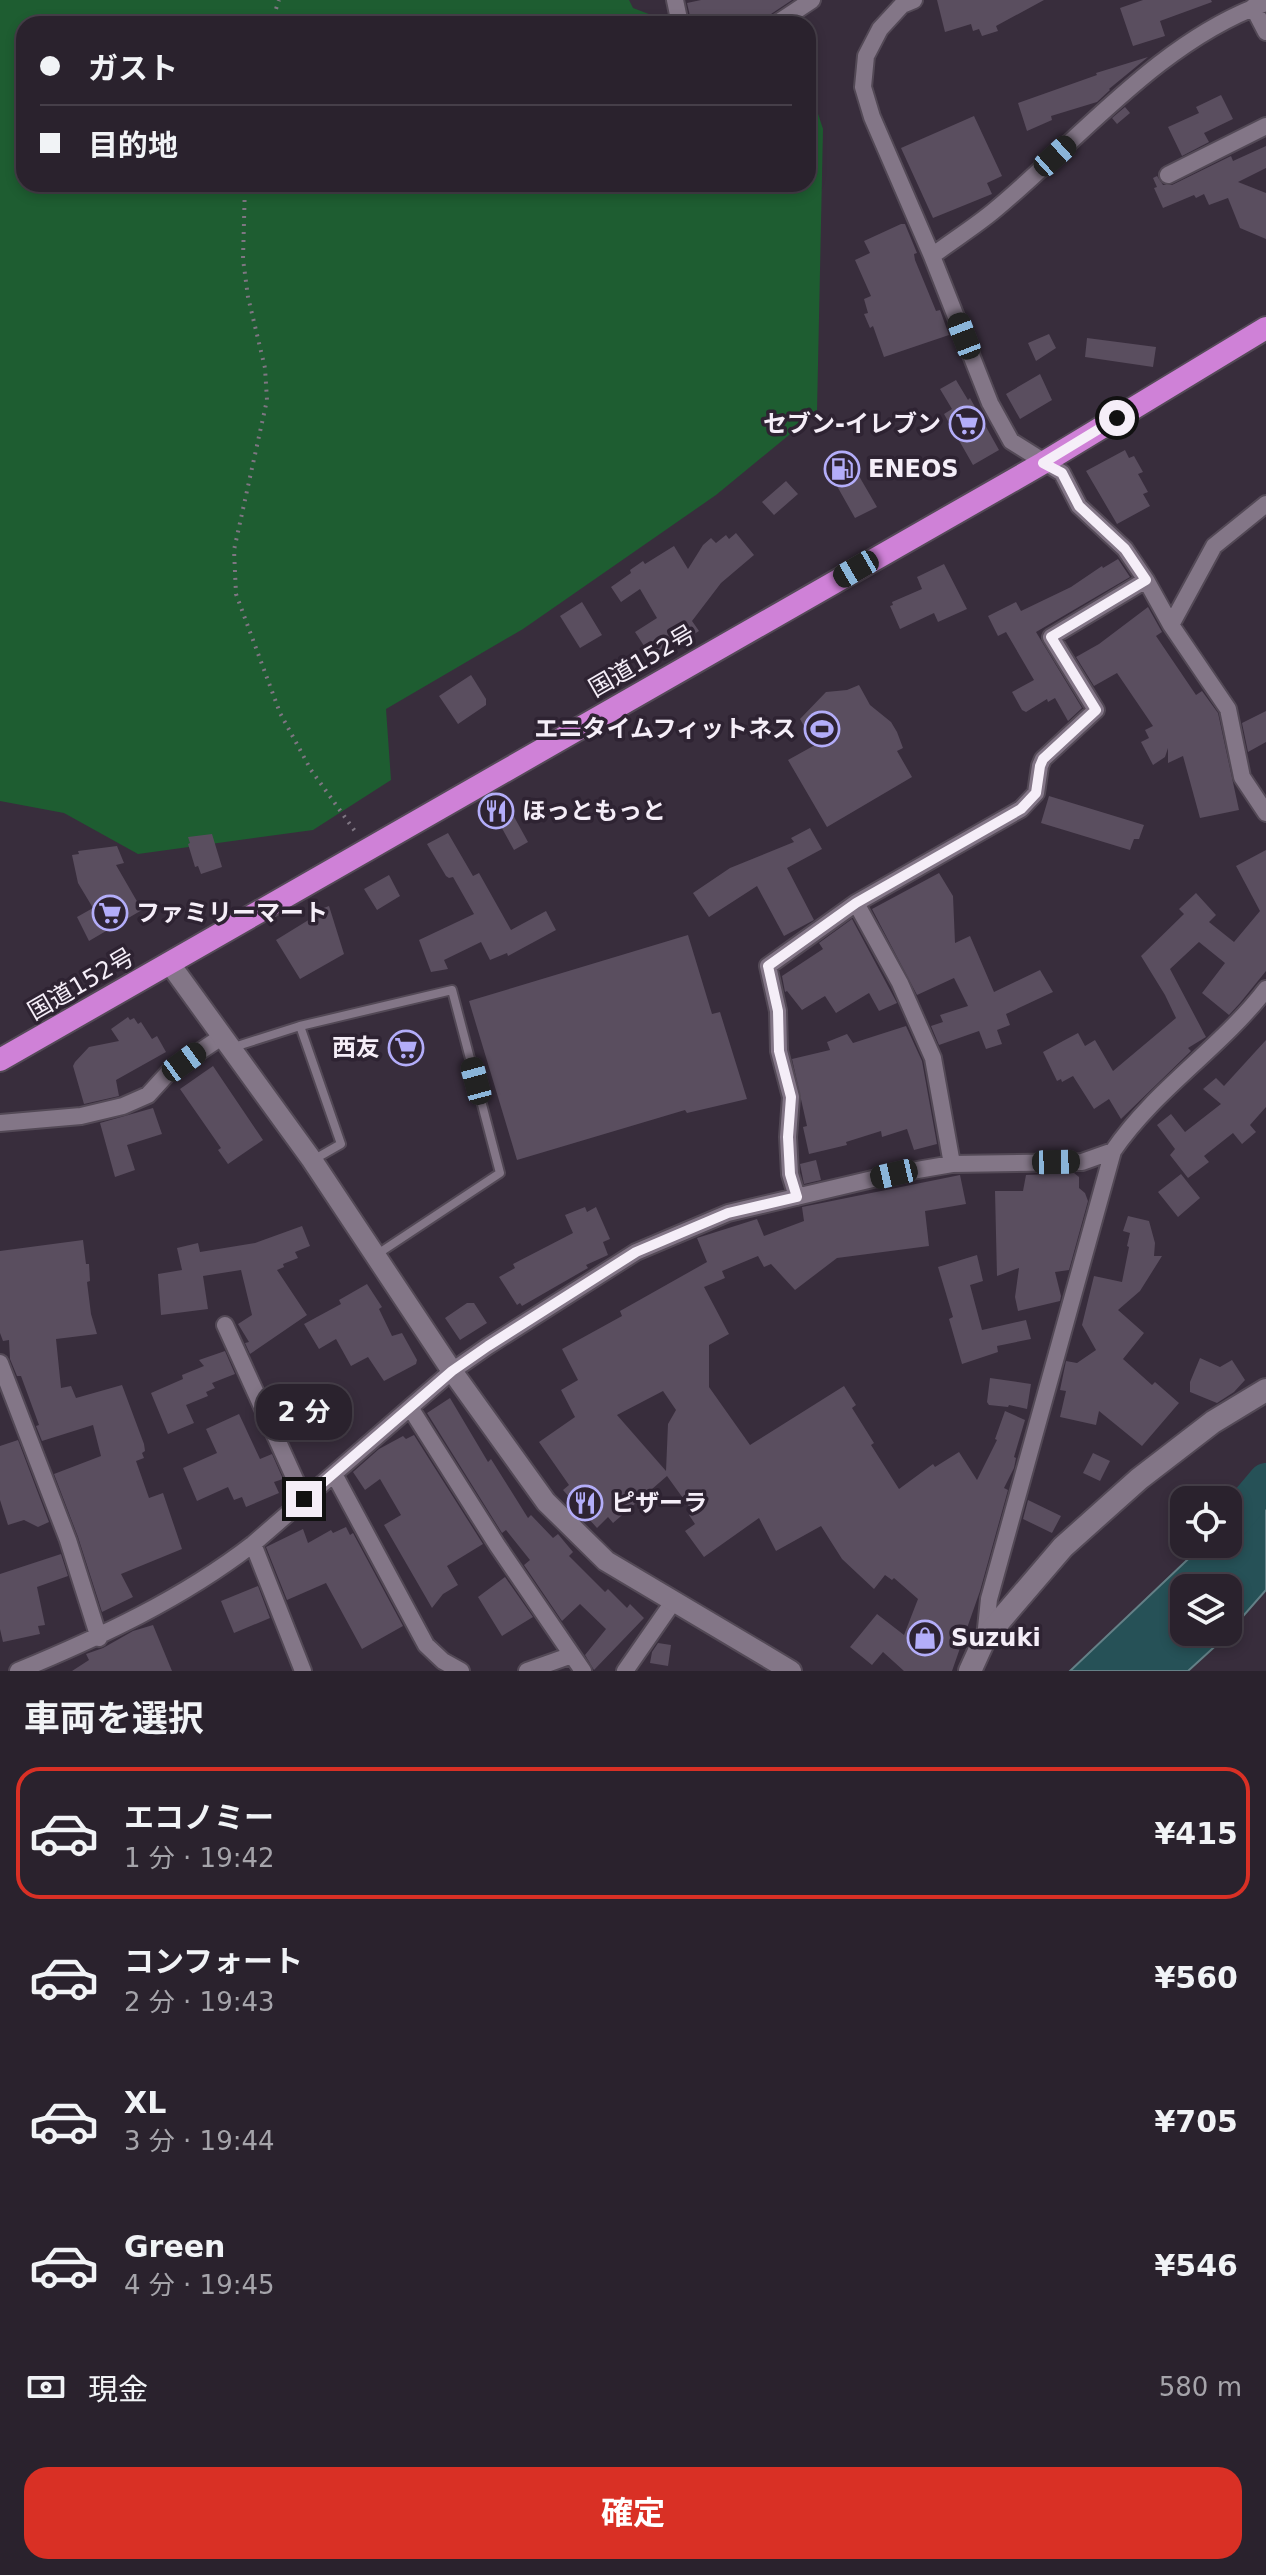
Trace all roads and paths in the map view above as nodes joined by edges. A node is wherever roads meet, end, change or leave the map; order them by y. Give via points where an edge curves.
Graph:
1 (812, 0) edge
2 (914, 0) edge
3 (1260, 5) edge
4 (788, 16) edge
5 (1266, 32) edge
6 (1266, 126) edge
7 (1168, 175) dead end
8 (245, 192) edge
9 (932, 256) junction
10 (1266, 328) edge
11 (1043, 463) junction
12 (1266, 504) edge
13 (1146, 580) junction
14 (1171, 625) junction
15 (1266, 813) edge
16 (357, 834) dead end
17 (856, 903) junction
18 (170, 964) junction
19 (1266, 989) edge
20 (300, 1026) junction
21 (227, 1042) junction
22 (0, 1060) edge
23 (0, 1123) edge
24 (1113, 1151) junction
25 (312, 1160) junction
26 (952, 1164) junction
27 (797, 1197) junction
28 (375, 1255) junction
29 (225, 1325) dead end
30 (0, 1363) edge
31 (452, 1371) junction
32 (1266, 1390) edge
33 (411, 1409) junction
34 (334, 1474) junction
35 (304, 1499) junction
36 (253, 1544) junction
37 (673, 1602) junction
38 (99, 1638) junction
39 (985, 1638) junction
40 (572, 1655) junction
41 (18, 1671) edge
42 (303, 1671) edge
43 (461, 1671) edge
44 (527, 1671) edge
45 (583, 1671) edge
46 (625, 1671) edge
47 (791, 1671) edge
48 (970, 1671) edge

1 - 4 street
2 - 9 street via 880,29 866,56 863,87
3 - 5 street
3 - 9 street via 1170,56 995,210
6 - 7 street
8 - 16 path via 243,259 267,400 234,550 236,594 280,713 311,770
9 - 11 street via 990,403 1011,441
10 - 11 highway, 国道152号
11 - 13 street via 1062,473 1079,506 1125,549
11 - 18 highway, 国道152号
12 - 14 street via 1214,546
13 - 14 street
13 - 17 street via 1051,637 1096,710 1043,759 1036,793 1021,809
14 - 15 street via 1228,709 1242,777
17 - 26 street via 933,1058
17 - 27 street via 768,966 791,1097 790,1174
18 - 21 street
18 - 22 highway, 国道152号
19 - 24 street via 1246,1016 1133,1122
20 - 21 lane
20 - 25 lane via 341,1144
20 - 28 lane via 452,990 500,1173
21 - 23 street via 169,1072 148,1095 123,1106 81,1116
21 - 25 street
24 - 26 street via 1082,1162
24 - 39 street via 989,1599
25 - 28 street
26 - 27 street
27 - 31 street via 728,1213 636,1252
28 - 31 street
29 - 35 street
30 - 38 street via 68,1540
31 - 33 street
31 - 37 street via 546,1502 606,1561
32 - 39 main road via 1213,1422 1139,1479 1063,1547
33 - 34 street
33 - 40 street
34 - 35 street
34 - 43 street via 426,1645
35 - 36 street
36 - 38 street via 218,1571
36 - 42 street
37 - 46 street
37 - 47 street
38 - 41 street
39 - 48 main road
40 - 44 street
40 - 45 street

